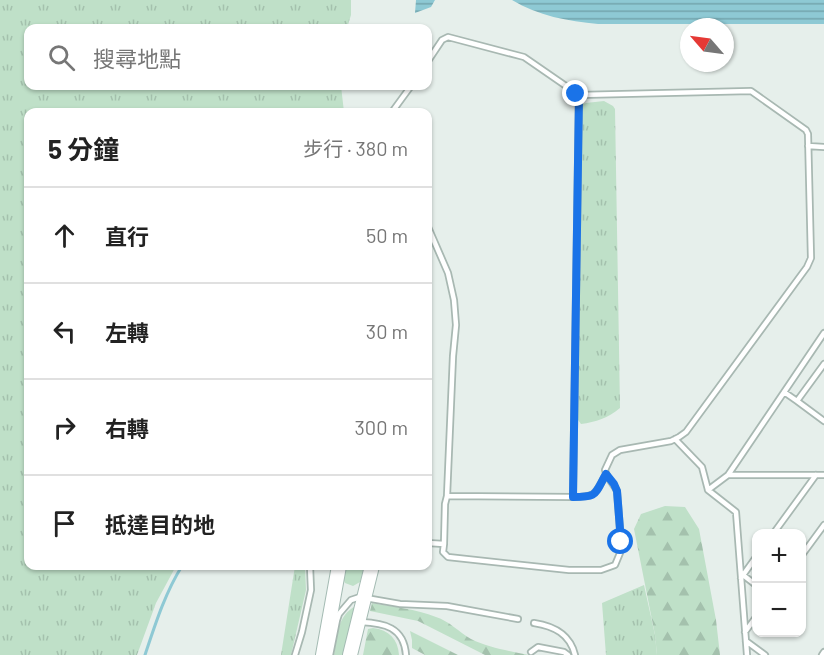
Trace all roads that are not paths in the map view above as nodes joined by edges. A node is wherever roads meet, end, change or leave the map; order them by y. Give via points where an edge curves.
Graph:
1 (432, 55) edge
2 (408, 90) edge
3 (579, 95) junction
4 (395, 108) edge
5 (808, 146) junction
6 (824, 147) edge
7 (432, 236) edge
8 (824, 333) edge
9 (824, 364) edge
10 (784, 392) junction
11 (797, 401) junction
12 (824, 421) edge
13 (675, 439) junction
14 (606, 474) junction
15 (728, 475) junction
16 (816, 475) junction
17 (824, 475) edge
18 (708, 489) junction
19 (447, 495) junction
20 (573, 497) junction
21 (824, 525) edge
22 (778, 529) edge
23 (432, 543) edge
24 (444, 544) junction
25 (806, 548) edge
26 (752, 563) edge
27 (310, 570) edge
28 (338, 570) edge
29 (371, 570) edge
30 (742, 577) junction
31 (752, 583) edge
32 (364, 597) junction
33 (518, 619) dead end
34 (357, 622) junction
35 (534, 622) dead end
36 (752, 622) edge
37 (745, 632) junction
38 (746, 641) junction
39 (531, 652) dead end
40 (295, 655) edge
41 (323, 655) edge
42 (330, 655) edge
43 (350, 655) edge
44 (406, 655) edge
45 (568, 655) edge
46 (575, 655) edge
47 (747, 655) edge
48 (765, 655) edge

1 - 3 lane via 448,37 524,57
2 - 4 lane
3 - 5 lane via 751,91 806,130
3 - 20 lane
5 - 6 lane
5 - 13 lane via 811,258 686,432
7 - 19 lane via 448,273 456,325
8 - 10 lane
9 - 11 lane
10 - 11 lane
10 - 15 lane
11 - 12 lane
13 - 14 lane via 620,450 612,455 604,470
13 - 18 lane via 702,467
14 - 20 lane via 590,497
14 - 24 lane via 617,491 621,542 615,565 601,570 569,570 448,557 443,552
15 - 16 lane
15 - 18 lane
16 - 17 lane
16 - 22 lane
18 - 30 lane via 736,512
19 - 20 lane
19 - 24 lane
21 - 25 lane
23 - 24 lane
26 - 30 lane
27 - 40 lane via 311,590
28 - 41 main road
29 - 32 main road
30 - 31 lane
30 - 37 lane
32 - 33 lane
32 - 34 main road
32 - 42 lane via 351,600 339,614
34 - 43 main road
34 - 44 lane via 378,623 392,629 402,640
35 - 46 lane via 559,630
36 - 37 lane
37 - 38 lane
38 - 47 lane
38 - 48 lane
39 - 45 lane via 538,647

